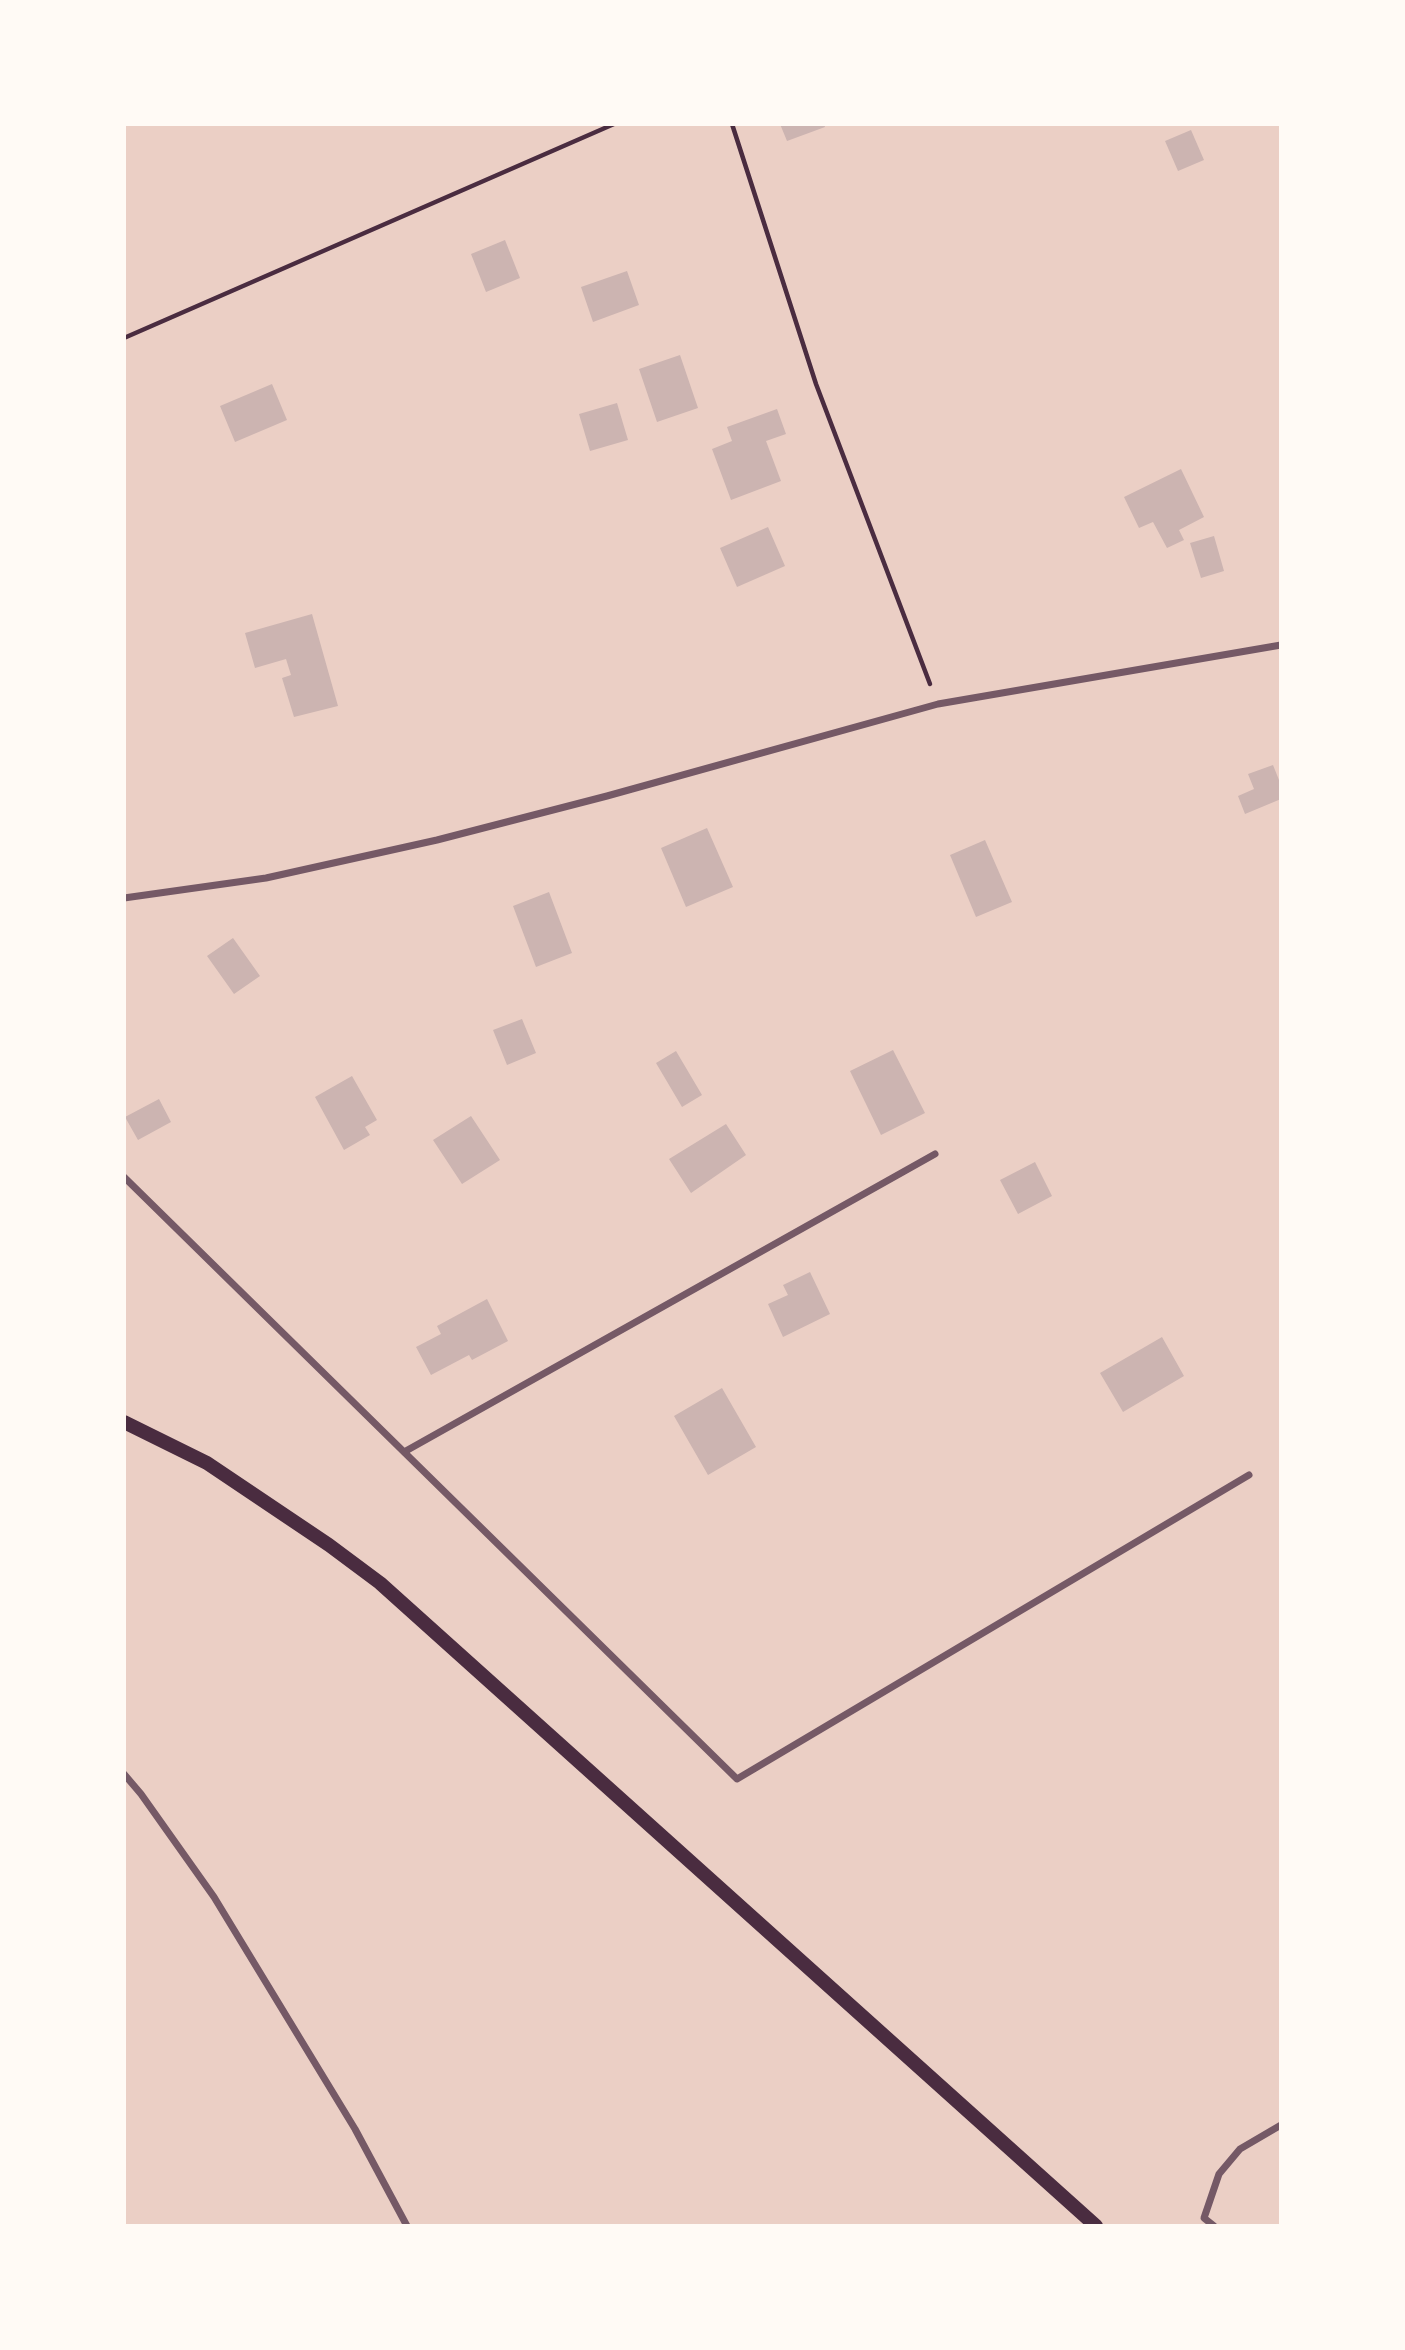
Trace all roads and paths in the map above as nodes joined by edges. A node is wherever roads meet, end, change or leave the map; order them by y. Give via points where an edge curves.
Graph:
1 (614, 124) edge
2 (732, 124) edge
3 (124, 338) edge
4 (1281, 645) edge
5 (938, 704) junction
6 (124, 898) edge
7 (935, 1154) dead end
8 (124, 1177) edge
9 (124, 1422) edge
10 (404, 1452) junction
11 (1249, 1475) dead end
12 (124, 1774) edge
13 (1281, 2125) edge
14 (407, 2226) edge
15 (1096, 2226) edge
16 (1214, 2226) edge

1 - 3 path
2 - 5 path via 816,384
4 - 5 street
5 - 6 street via 437,840 266,878
7 - 10 street
8 - 10 street
9 - 15 main road via 208,1463 380,1583
10 - 11 street via 737,1779
12 - 14 street via 214,1897 355,2129
13 - 16 street via 1240,2149 1219,2174 1204,2218

